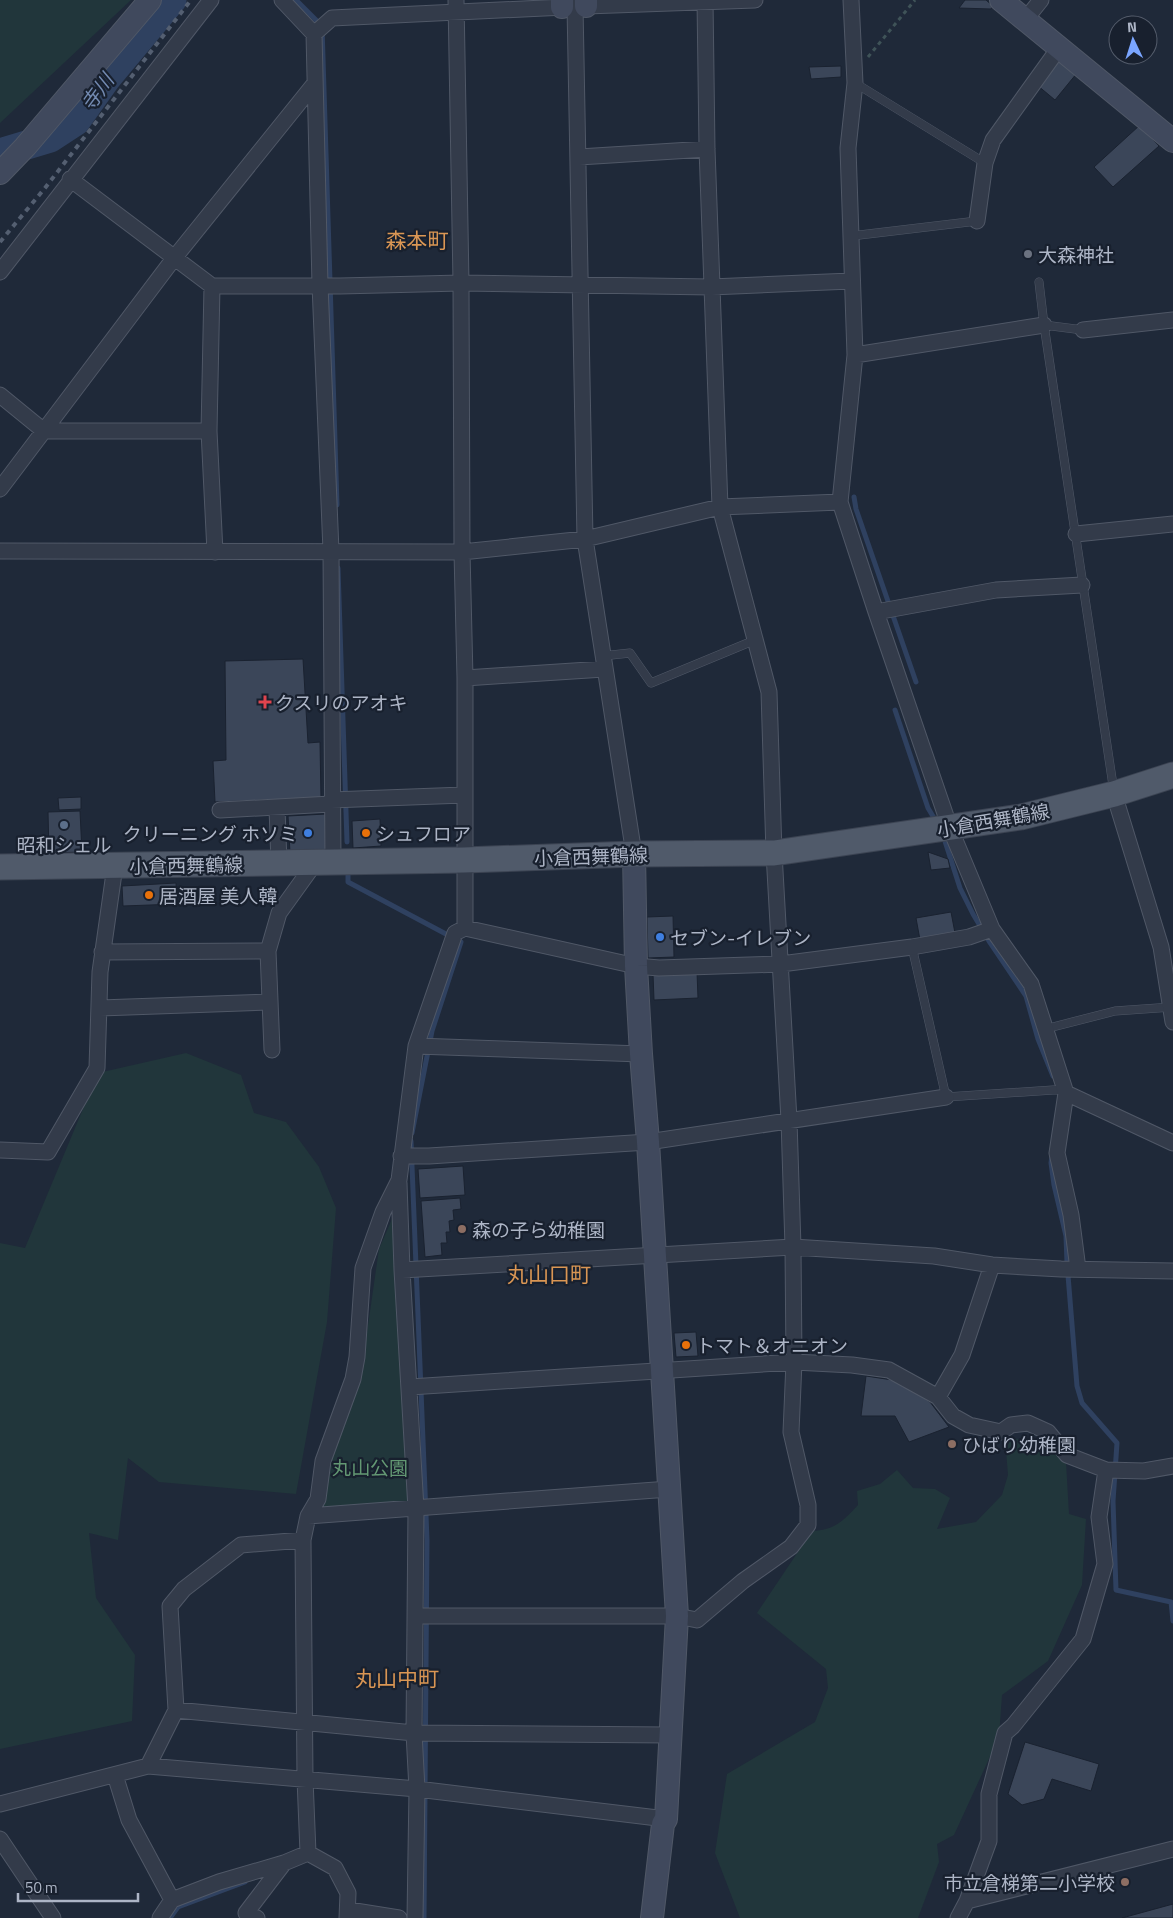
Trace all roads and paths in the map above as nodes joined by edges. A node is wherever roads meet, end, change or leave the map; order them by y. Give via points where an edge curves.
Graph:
1 (150, 0) edge
2 (211, 0) edge
3 (282, 0) edge
4 (755, 0) edge
5 (851, 0) edge
6 (915, 0) edge
7 (1001, 0) edge
8 (1041, 0) edge
9 (705, 1) edge
10 (574, 4) edge
11 (456, 6) edge
12 (1025, 20) junction
13 (316, 32) junction
14 (1059, 48) junction
15 (854, 79) junction
16 (315, 83) junction
17 (1173, 141) edge
18 (707, 149) junction
19 (579, 157) junction
20 (985, 163) junction
21 (0, 173) edge
22 (70, 178) junction
23 (978, 221) joint
24 (851, 236) junction
25 (175, 257) junction
26 (0, 272) edge
27 (851, 281) junction
28 (1039, 282) dead end
29 (461, 283) junction
30 (329, 285) junction
31 (212, 286) junction
32 (580, 286) junction
33 (711, 287) junction
34 (1173, 320) edge
35 (1044, 325) junction
36 (1083, 330) joint
37 (855, 355) junction
38 (0, 395) edge
39 (44, 431) junction
40 (209, 431) junction
41 (0, 489) edge
42 (840, 502) junction
43 (720, 507) junction
44 (1173, 524) edge
45 (1076, 534) junction
46 (585, 539) junction
47 (0, 551) edge
48 (331, 551) junction
49 (215, 552) junction
50 (462, 552) junction
51 (1082, 585) junction
52 (876, 612) junction
53 (755, 640) junction
54 (603, 662) junction
55 (465, 678) junction
56 (1173, 775) edge
57 (1114, 794) junction
58 (464, 795) junction
59 (338, 800) junction
60 (277, 808) junction
61 (220, 810) dead end
62 (950, 828) junction
63 (774, 853) junction
64 (634, 854) junction
65 (464, 860) junction
66 (324, 862) junction
67 (279, 863) junction
68 (115, 866) junction
69 (0, 867) edge
70 (990, 930) junction
71 (460, 931) junction
72 (1167, 946) edge
73 (912, 947) junction
74 (268, 951) junction
75 (102, 952) junction
76 (781, 964) junction
77 (636, 966) junction
78 (269, 1002) junction
79 (100, 1008) junction
80 (1172, 1014) edge
81 (1045, 1029) junction
82 (425, 1046) junction
83 (272, 1050) dead end
84 (641, 1054) junction
85 (1060, 1091) junction
86 (946, 1097) junction
87 (789, 1120) junction
88 (648, 1142) junction
89 (1173, 1144) edge
90 (0, 1150) edge
91 (405, 1156) junction
92 (399, 1180) junction
93 (793, 1246) junction
94 (654, 1254) junction
95 (992, 1265) junction
96 (411, 1269) junction
97 (1070, 1269) junction
98 (1173, 1271) edge
99 (794, 1362) junction
100 (661, 1370) junction
101 (410, 1387) junction
102 (938, 1397) junction
103 (1173, 1466) edge
104 (1106, 1470) junction
105 (669, 1489) junction
106 (416, 1509) junction
107 (308, 1516) junction
108 (303, 1540) junction
109 (425, 1616) junction
110 (677, 1616) junction
111 (176, 1710) junction
112 (304, 1723) junction
113 (424, 1733) junction
114 (670, 1736) junction
115 (148, 1766) junction
116 (115, 1775) junction
117 (304, 1779) junction
118 (424, 1790) junction
119 (0, 1804) edge
120 (666, 1819) junction
121 (0, 1839) edge
122 (1173, 1850) edge
123 (308, 1852) junction
124 (284, 1863) junction
125 (172, 1900) junction
126 (967, 1901) junction
127 (348, 1914) edge
128 (53, 1918) edge
129 (160, 1918) edge
130 (257, 1918) edge
131 (399, 1918) edge
132 (415, 1918) edge
133 (652, 1918) edge
134 (958, 1918) edge

1 - 21 street via 26,147
2 - 22 street
3 - 13 street
4 - 9 street
5 - 15 street
6 - 15 path
7 - 12 street
8 - 12 street
9 - 10 street
9 - 18 street
10 - 11 street
10 - 19 street
11 - 13 street via 332,18
11 - 29 street
12 - 14 street
13 - 16 street
14 - 17 street
14 - 20 street via 993,140
15 - 20 lane
15 - 24 street via 848,148
16 - 25 street
16 - 30 street
18 - 19 street
18 - 33 street
19 - 32 street
20 - 23 street
22 - 25 street
22 - 26 street
23 - 24 lane
24 - 27 street
25 - 31 street
25 - 39 street
27 - 33 street
27 - 37 street
28 - 35 lane
29 - 30 street
29 - 32 street
29 - 50 street
30 - 31 street
30 - 48 street
31 - 40 street
32 - 33 street
32 - 46 street
33 - 43 street
34 - 36 street
35 - 36 lane
35 - 37 street
35 - 45 lane
37 - 42 street
38 - 39 street
39 - 40 street
39 - 41 street
40 - 49 street
42 - 43 street
42 - 52 street
43 - 46 street
43 - 53 street
44 - 45 street
45 - 51 lane
46 - 50 street
46 - 54 street
47 - 49 street
48 - 49 street
48 - 50 street
48 - 59 street
50 - 55 street
51 - 52 street via 996,590
51 - 57 lane
52 - 62 street
53 - 54 lane via 651,682 630,653
53 - 63 street via 769,692
54 - 55 street
54 - 64 street
55 - 58 street
56 - 57 main road, 小倉西舞鶴線
57 - 62 main road, 小倉西舞鶴線 via 1021,817
57 - 72 street
58 - 59 street
58 - 65 street
59 - 60 street
59 - 66 street
60 - 61 street
60 - 67 street
62 - 63 main road, 小倉西舞鶴線
62 - 70 street
63 - 64 main road, 小倉西舞鶴線
63 - 76 street
64 - 65 main road, 小倉西舞鶴線
64 - 77 street
65 - 66 main road, 小倉西舞鶴線
65 - 71 street
66 - 67 main road, 小倉西舞鶴線
66 - 74 street via 280,913
67 - 68 main road, 小倉西舞鶴線
68 - 69 main road, 小倉西舞鶴線
68 - 75 street
70 - 73 street
70 - 81 street via 1031,984
71 - 77 street
71 - 82 street via 448,949
72 - 80 street
73 - 76 street
73 - 86 lane
74 - 75 street
74 - 78 street
75 - 79 street
76 - 77 street
76 - 87 street
77 - 84 street
78 - 79 street
78 - 83 street
79 - 90 street via 97,1068 48,1152
80 - 81 lane via 1115,1011
81 - 85 street
82 - 84 street
82 - 91 street
84 - 88 street
85 - 86 lane
85 - 89 street
85 - 97 street via 1058,1153 1070,1215
86 - 87 street
87 - 88 street
87 - 93 street
88 - 91 street
88 - 94 street
91 - 92 street
92 - 96 street
92 - 107 street via 362,1268 353,1379 324,1461 318,1499
93 - 94 street
93 - 95 street via 934,1256
93 - 99 street
94 - 96 street
94 - 100 street
95 - 97 street
95 - 102 street via 962,1355
96 - 101 street
97 - 98 street
99 - 100 street
99 - 102 street via 889,1370
99 - 110 street via 792,1432 808,1505 808,1525 791,1547 743,1581 697,1620
100 - 101 street
100 - 105 street
101 - 106 street
102 - 104 street via 953,1416 969,1425 1001,1432 1011,1424 1028,1423 1048,1432 1067,1455
103 - 104 street via 1144,1471
104 - 126 street via 1100,1517 1105,1564 1083,1639 1005,1733 989,1794 989,1841
105 - 106 street
105 - 110 street
106 - 107 street
106 - 109 street
107 - 108 street
108 - 111 street via 241,1545 184,1589 170,1606
108 - 112 street
109 - 110 street
109 - 113 street
110 - 114 street
111 - 112 street
111 - 115 street
112 - 113 street
112 - 117 street
113 - 114 street
113 - 118 street
114 - 120 street
115 - 116 street
115 - 117 street
116 - 119 street
116 - 125 street via 128,1820
117 - 118 street
117 - 123 street
118 - 120 street
118 - 132 street
120 - 133 street
121 - 128 street
122 - 126 street
123 - 124 street
123 - 127 street via 335,1868 348,1893
124 - 125 street
124 - 130 street via 246,1913
125 - 129 street
126 - 134 street
127 - 131 street

